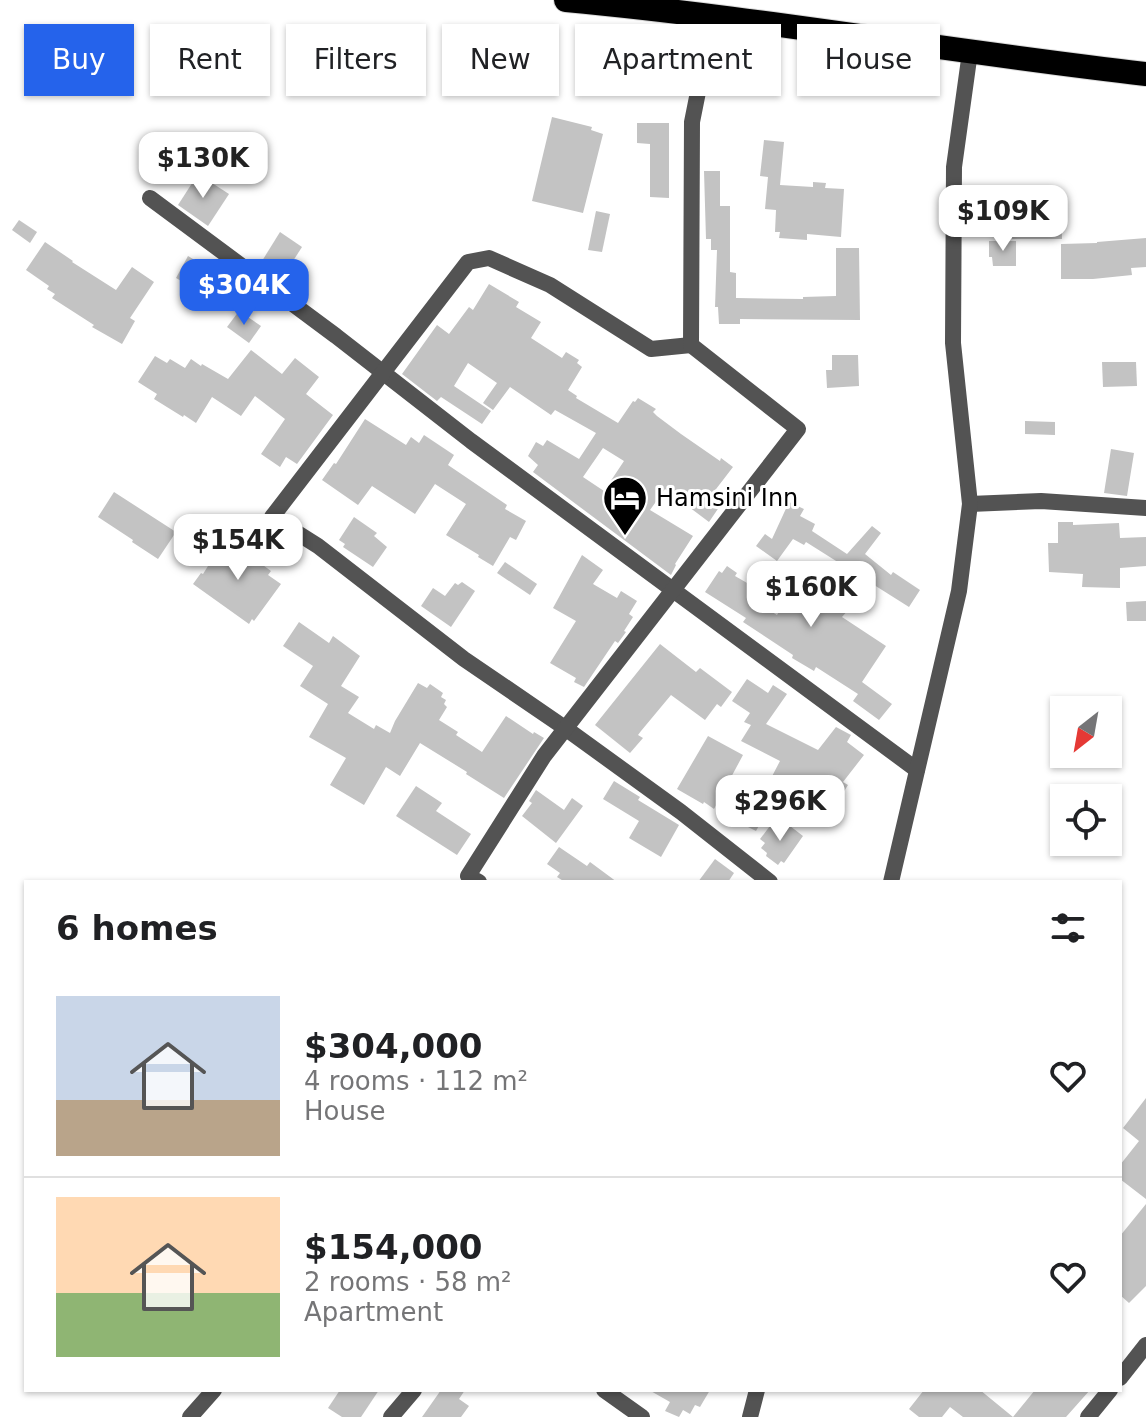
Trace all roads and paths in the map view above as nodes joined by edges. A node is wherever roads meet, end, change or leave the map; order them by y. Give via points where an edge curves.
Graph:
1 (566, 0) edge
2 (640, 3) edge
3 (732, 19) junction
4 (970, 52) junction
5 (1146, 74) edge
6 (150, 198) dead end
7 (691, 345) junction
8 (383, 373) junction
9 (970, 504) junction
10 (1146, 508) edge
11 (673, 590) junction
12 (565, 728) junction
13 (917, 770) junction
14 (475, 880) edge
15 (767, 880) edge
16 (891, 880) edge
17 (1146, 1345) edge
18 (1122, 1375) edge
19 (212, 1392) edge
20 (412, 1392) edge
21 (607, 1392) edge
22 (756, 1392) edge
23 (1108, 1392) edge
24 (190, 1417) edge
25 (391, 1417) edge
26 (642, 1417) edge
27 (750, 1417) edge
28 (1088, 1417) edge

1 - 2 highway
2 - 3 highway
3 - 4 highway
3 - 7 street via 699,87 692,122
4 - 5 highway
4 - 9 street via 954,167 953,343
6 - 8 street
7 - 8 street via 651,349 550,285 489,258 468,262
7 - 11 street via 798,429
8 - 11 street
8 - 12 street via 272,517
9 - 10 street via 1041,501
9 - 13 street via 959,591
11 - 12 street
11 - 13 street
12 - 14 street via 468,876
12 - 15 street
13 - 16 street
17 - 18 street
19 - 24 street
20 - 25 street
21 - 26 street
22 - 27 street
23 - 28 street

